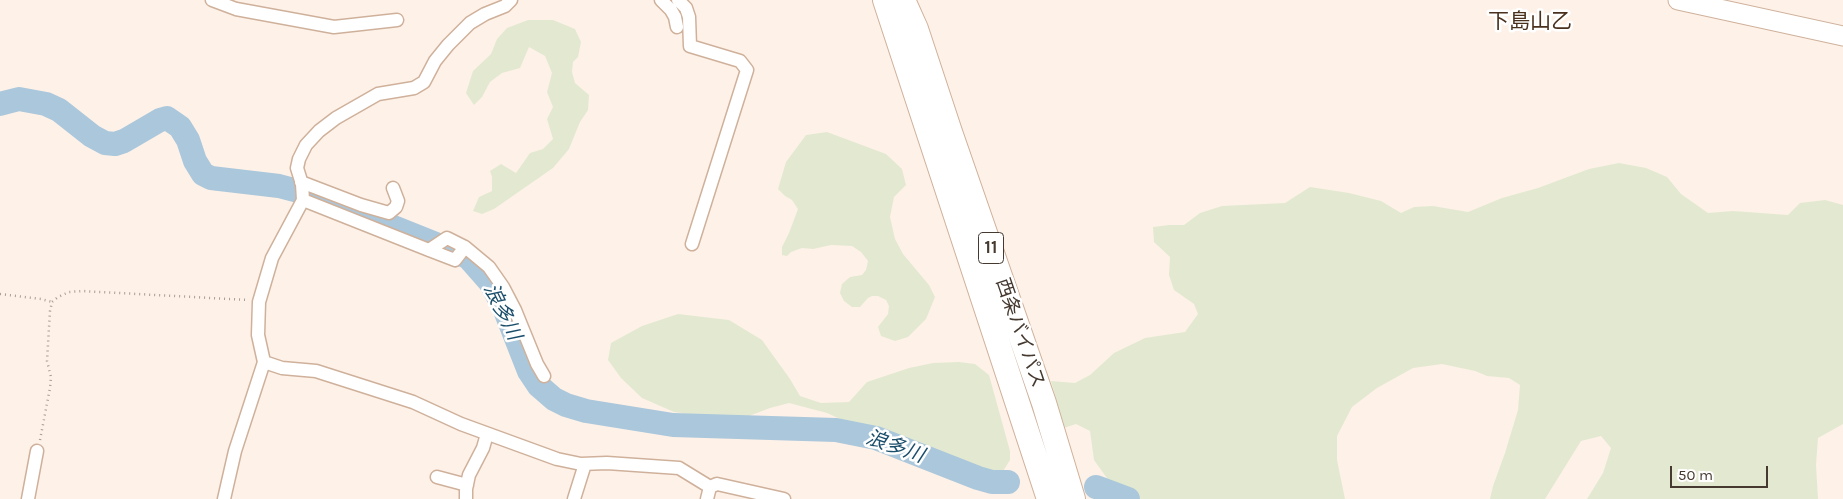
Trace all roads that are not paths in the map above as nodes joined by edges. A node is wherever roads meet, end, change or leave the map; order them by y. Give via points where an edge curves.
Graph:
1 (212, 0) edge
2 (512, 0) edge
3 (661, 0) edge
4 (678, 0) edge
5 (885, 0) edge
6 (903, 0) edge
7 (1678, 0) edge
8 (397, 20) dead end
9 (677, 27) dead end
10 (1843, 36) edge
11 (393, 188) dead end
12 (302, 190) junction
13 (692, 244) dead end
14 (434, 246) junction
15 (461, 252) junction
16 (264, 362) junction
17 (544, 376) dead end
18 (487, 434) junction
19 (38, 451) road end
20 (585, 464) junction
21 (437, 477) dead end
22 (467, 485) junction
23 (708, 493) edge
24 (28, 499) edge
25 (224, 499) edge
26 (466, 499) edge
27 (574, 499) edge
28 (784, 499) edge
29 (1049, 499) edge
30 (1073, 499) edge

1 - 8 street via 236,9 334,27
2 - 12 street via 470,23 435,61 424,82 414,88 378,94 319,130 299,159 297,168
3 - 9 street via 671,10
4 - 13 street via 690,17 690,46 740,61 747,70
5 - 29 highway, 西条バイパス / 11
6 - 30 highway, 西条バイパス / 11 via 916,29 1044,403
7 - 10 street
11 - 12 street via 398,201 390,213
12 - 14 street
12 - 16 street via 272,258 259,302 258,335
14 - 15 street via 454,260
14 - 15 street via 447,238
15 - 17 street via 489,267 503,287
16 - 18 street via 342,379 413,402
16 - 25 street
18 - 20 street
18 - 22 street
19 - 24 street
20 - 23 street via 679,468
20 - 27 street
21 - 22 street
22 - 26 street
23 - 28 street via 717,484

